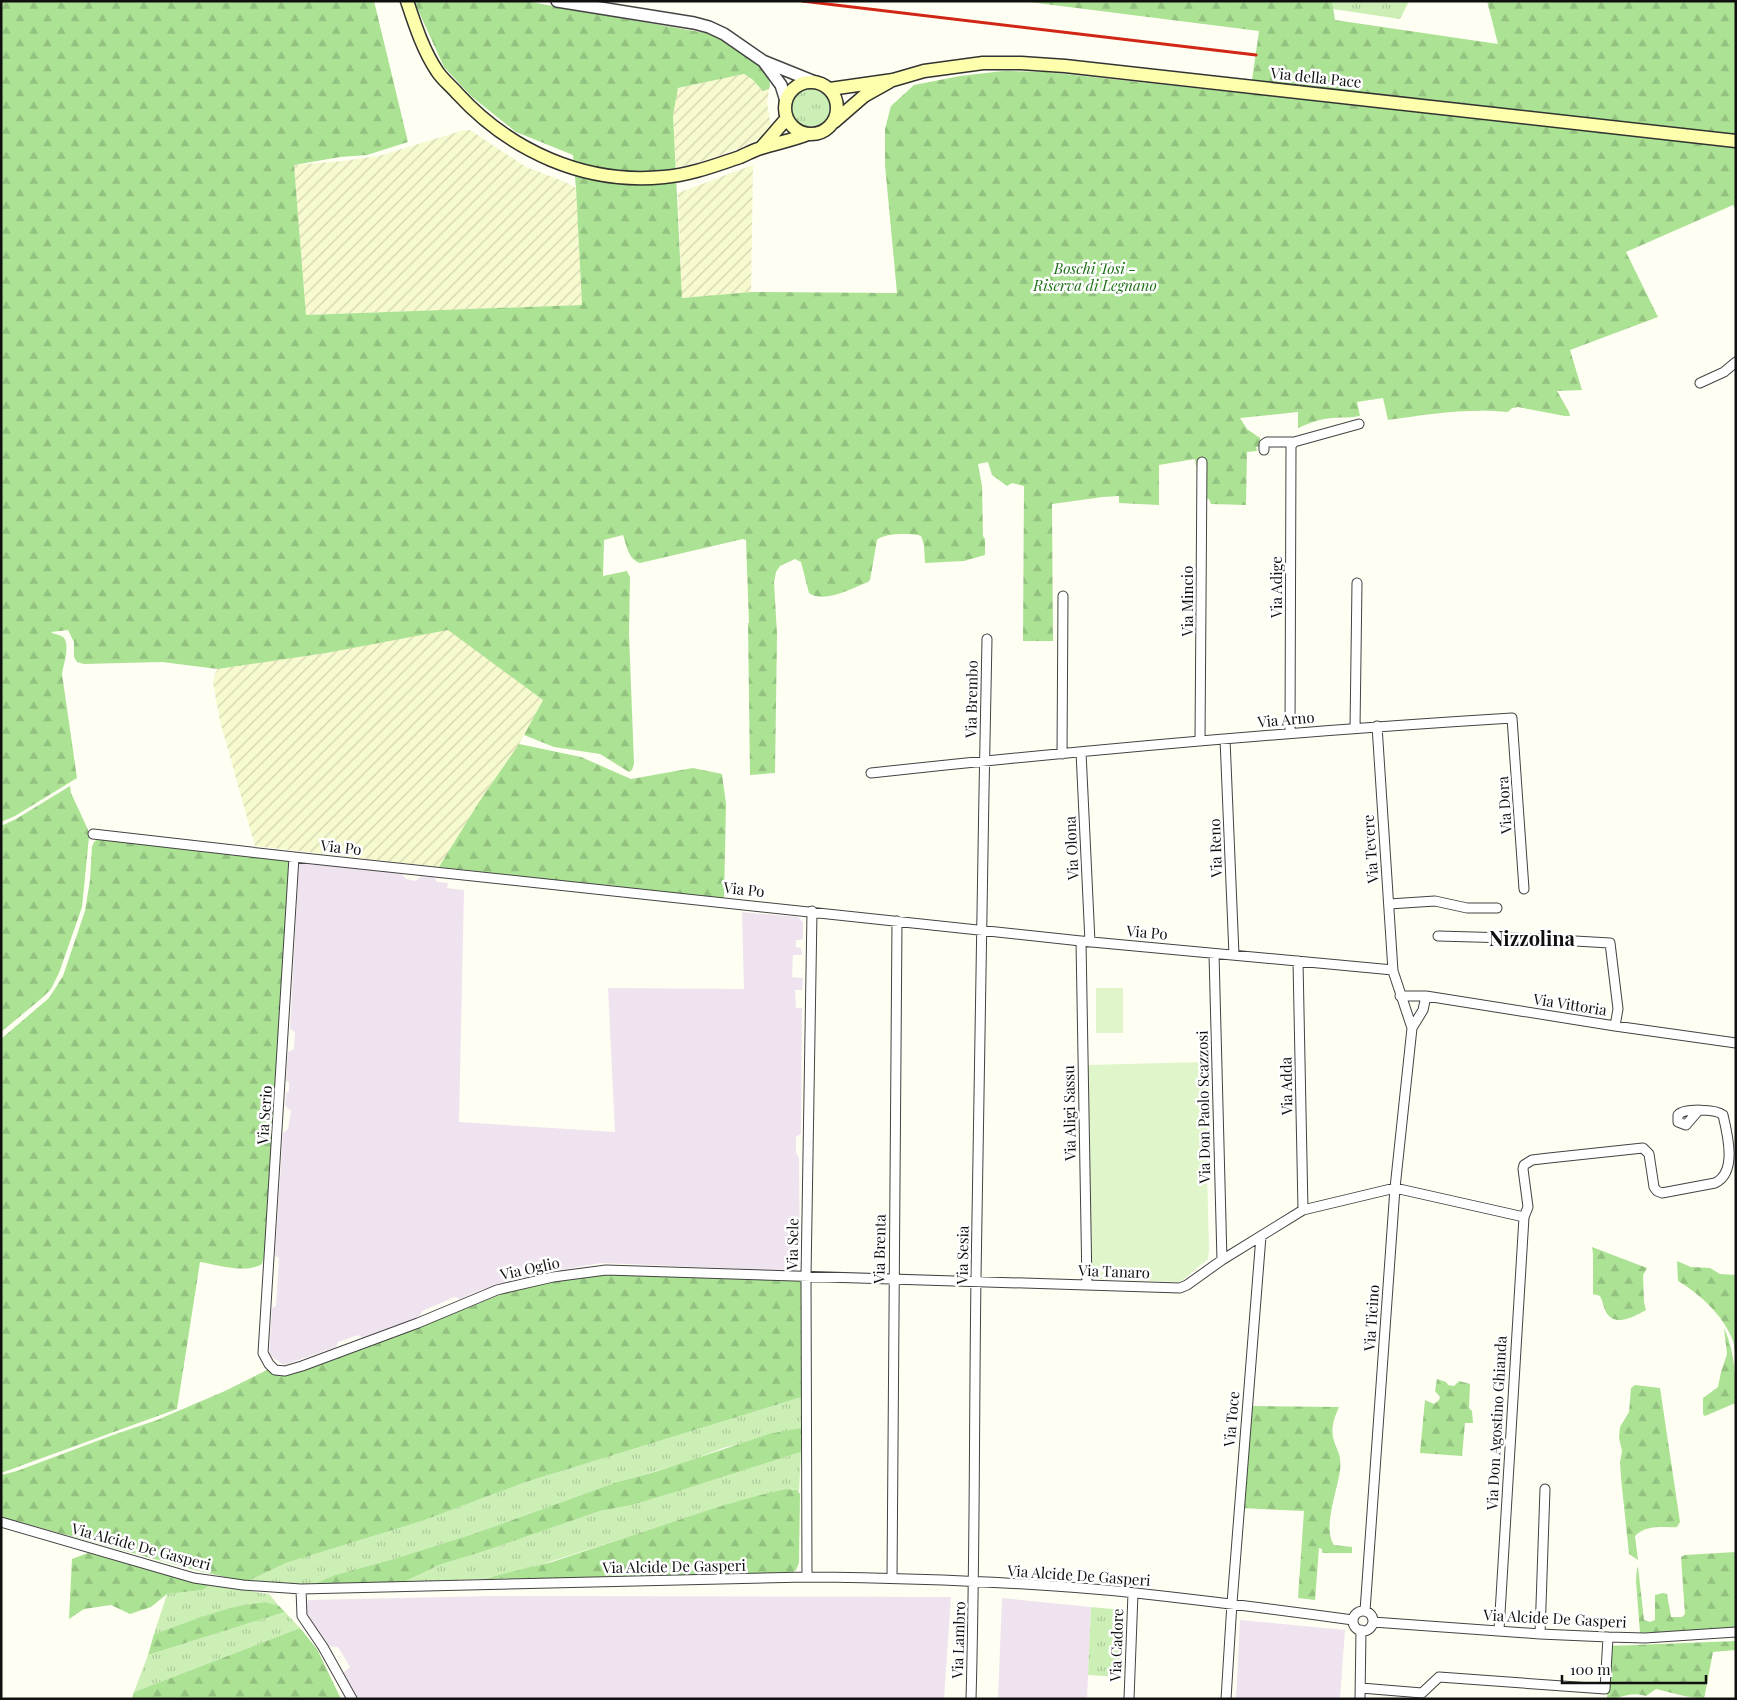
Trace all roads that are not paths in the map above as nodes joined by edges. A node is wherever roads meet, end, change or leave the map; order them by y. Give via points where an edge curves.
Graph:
1 (407, 1) edge
2 (557, 1) edge
3 (763, 61) junction
4 (893, 80) junction
5 (815, 82) junction
6 (830, 89) junction
7 (786, 102) junction
8 (787, 118) junction
9 (833, 123) junction
10 (808, 134) junction
11 (1736, 142) edge
12 (761, 148) junction
13 (1736, 362) edge
14 (1700, 383) dead end
15 (1359, 424) dead end
16 (1294, 442) junction
17 (1264, 450) dead end
18 (1202, 462) dead end
19 (1358, 583) dead end
20 (1063, 596) dead end
21 (987, 639) dead end
22 (1512, 718) joint
23 (1376, 726) junction
24 (1355, 728) junction
25 (1290, 733) junction
26 (1225, 739) junction
27 (1200, 741) junction
28 (1081, 752) junction
29 (1062, 754) junction
30 (985, 760) junction
31 (871, 773) dead end
32 (93, 834) dead end
33 (294, 857) junction
34 (1524, 889) dead end
35 (1389, 904) junction
36 (1497, 908) dead end
37 (812, 912) junction
38 (897, 921) junction
39 (980, 930) junction
40 (1438, 936) dead end
41 (1086, 942) junction
42 (1214, 954) junction
43 (1234, 955) junction
44 (1298, 961) junction
45 (1393, 970) junction
46 (1400, 996) junction
47 (1426, 996) junction
48 (1404, 1008) junction
49 (1423, 1010) junction
50 (1615, 1026) junction
51 (1412, 1028) junction
52 (1736, 1043) edge
53 (1698, 1111) dead end
54 (1395, 1188) junction
55 (1303, 1210) junction
56 (1524, 1217) junction
57 (1260, 1236) junction
58 (1222, 1260) junction
59 (806, 1277) junction
60 (893, 1280) junction
61 (976, 1282) junction
62 (1087, 1285) junction
63 (275, 1370) joint
64 (1545, 1489) dead end
65 (1, 1522) edge
66 (807, 1577) junction
67 (892, 1578) junction
68 (974, 1582) junction
69 (301, 1589) junction
70 (1133, 1593) junction
71 (1232, 1603) junction
72 (1365, 1611) junction
73 (1353, 1620) junction
74 (1373, 1622) junction
75 (1361, 1630) junction
76 (1499, 1630) junction
77 (1736, 1632) edge
78 (1540, 1634) junction
79 (1608, 1637) junction
80 (1361, 1688) junction
81 (352, 1699) edge
82 (971, 1699) edge
83 (1129, 1699) edge
84 (1226, 1699) edge
85 (1360, 1699) edge

1 - 12 main road via 437,71 487,123 512,141 547,158 585,171 637,179 695,171
2 - 3 street via 709,27
3 - 5 street
3 - 7 street via 781,84
4 - 6 main road, Via della Pace
4 - 9 main road, Via della Pace via 864,96
4 - 11 main road, Via della Pace via 924,71 983,63 1065,66
5 - 6 main road
5 - 7 main road via 793,88
6 - 9 main road via 838,109
7 - 8 main road
8 - 10 main road via 796,129
8 - 12 main road
9 - 10 main road via 822,132
10 - 12 main road
13 - 14 street via 1724,372
15 - 16 street
16 - 17 street via 1267,442
16 - 25 street, Via Adige via 1291,446
18 - 27 street, Via Mincio
19 - 24 street
20 - 29 street
21 - 30 street, Via Brembo
22 - 23 street, Via Arno
22 - 34 street, Via Dora
23 - 24 street, Via Arno
23 - 35 street, Via Tevere
24 - 25 street, Via Arno
25 - 26 street, Via Arno
26 - 27 street, Via Arno
26 - 43 street, Via Reno
27 - 28 street, Via Arno
28 - 29 street, Via Arno
28 - 41 street, Via Olona
29 - 30 street, Via Arno
30 - 31 street, Via Arno
30 - 39 street, Via Brembo
32 - 33 street, Via Po
33 - 37 street, Via Po
33 - 63 street, Via Serio via 263,1353
35 - 36 street via 1435,901 1467,908
35 - 45 street, Via Tevere
37 - 38 street, Via Po
37 - 59 street, Via Sele
38 - 39 street, Via Po
38 - 60 street, Via Brenta
39 - 41 street, Via Po
39 - 61 street, Via Sesia
40 - 50 street via 1610,943 1618,1009
41 - 42 street, Via Po
41 - 62 street, Via Aligi Sassu
42 - 43 street, Via Po
42 - 58 street, Via Don Paolo Scazzosi
43 - 44 street, Via Po
44 - 45 street, Via Po
44 - 55 street, Via Adda
45 - 46 street, Via Tevere
46 - 47 street, Via Vittoria
46 - 48 street, Via Tevere
47 - 49 street
47 - 50 street, Via Vittoria
48 - 49 street via 1414,1014
48 - 51 street, Via Tevere
49 - 51 street
50 - 52 street, Via Vittoria
51 - 54 street, Via Ticino
53 - 56 street, Via Don Agostino Ghianda via 1723,1115 1731,1161 1727,1175 1721,1180 1662,1193 1657,1191 1649,1154 1643,1148 1532,1160 1523,1169 1528,1207
54 - 55 street, Via Tanaro
54 - 56 street
54 - 72 street, Via Ticino
55 - 57 street, Via Tanaro
56 - 76 street, Via Don Agostino Ghianda
57 - 58 street, Via Tanaro
57 - 71 street, Via Toce
58 - 62 street, Via Tanaro via 1182,1287
59 - 60 street, Via Tanaro
59 - 63 street, Via Oglio via 606,1270 553,1276 497,1290 302,1366 286,1371
59 - 66 street, Via Sele
60 - 61 street, Via Tanaro
60 - 67 street, Via Brenta
61 - 62 street, Via Tanaro
61 - 68 street, Via Sesia
64 - 78 street
65 - 69 street, Via Alcide De Gasperi via 194,1578
66 - 67 street, Via Alcide De Gasperi
66 - 69 street, Via Alcide De Gasperi
67 - 68 street, Via Alcide De Gasperi
68 - 70 street, Via Alcide De Gasperi
68 - 82 street, Via Lambro
69 - 81 street via 302,1616
70 - 71 street, Via Alcide De Gasperi
70 - 83 street, Via Cadore
71 - 73 street, Via Alcide De Gasperi
71 - 84 street, Via Toce
72 - 73 street via 1356,1614
72 - 74 street
73 - 75 street
74 - 75 street via 1367,1630
74 - 76 street, Via Alcide De Gasperi
75 - 80 street
76 - 78 street, Via Alcide De Gasperi
77 - 79 street, Via Alcide De Gasperi
78 - 79 street, Via Alcide De Gasperi
79 - 80 street via 1605,1689 1439,1677 1422,1694
80 - 85 street

